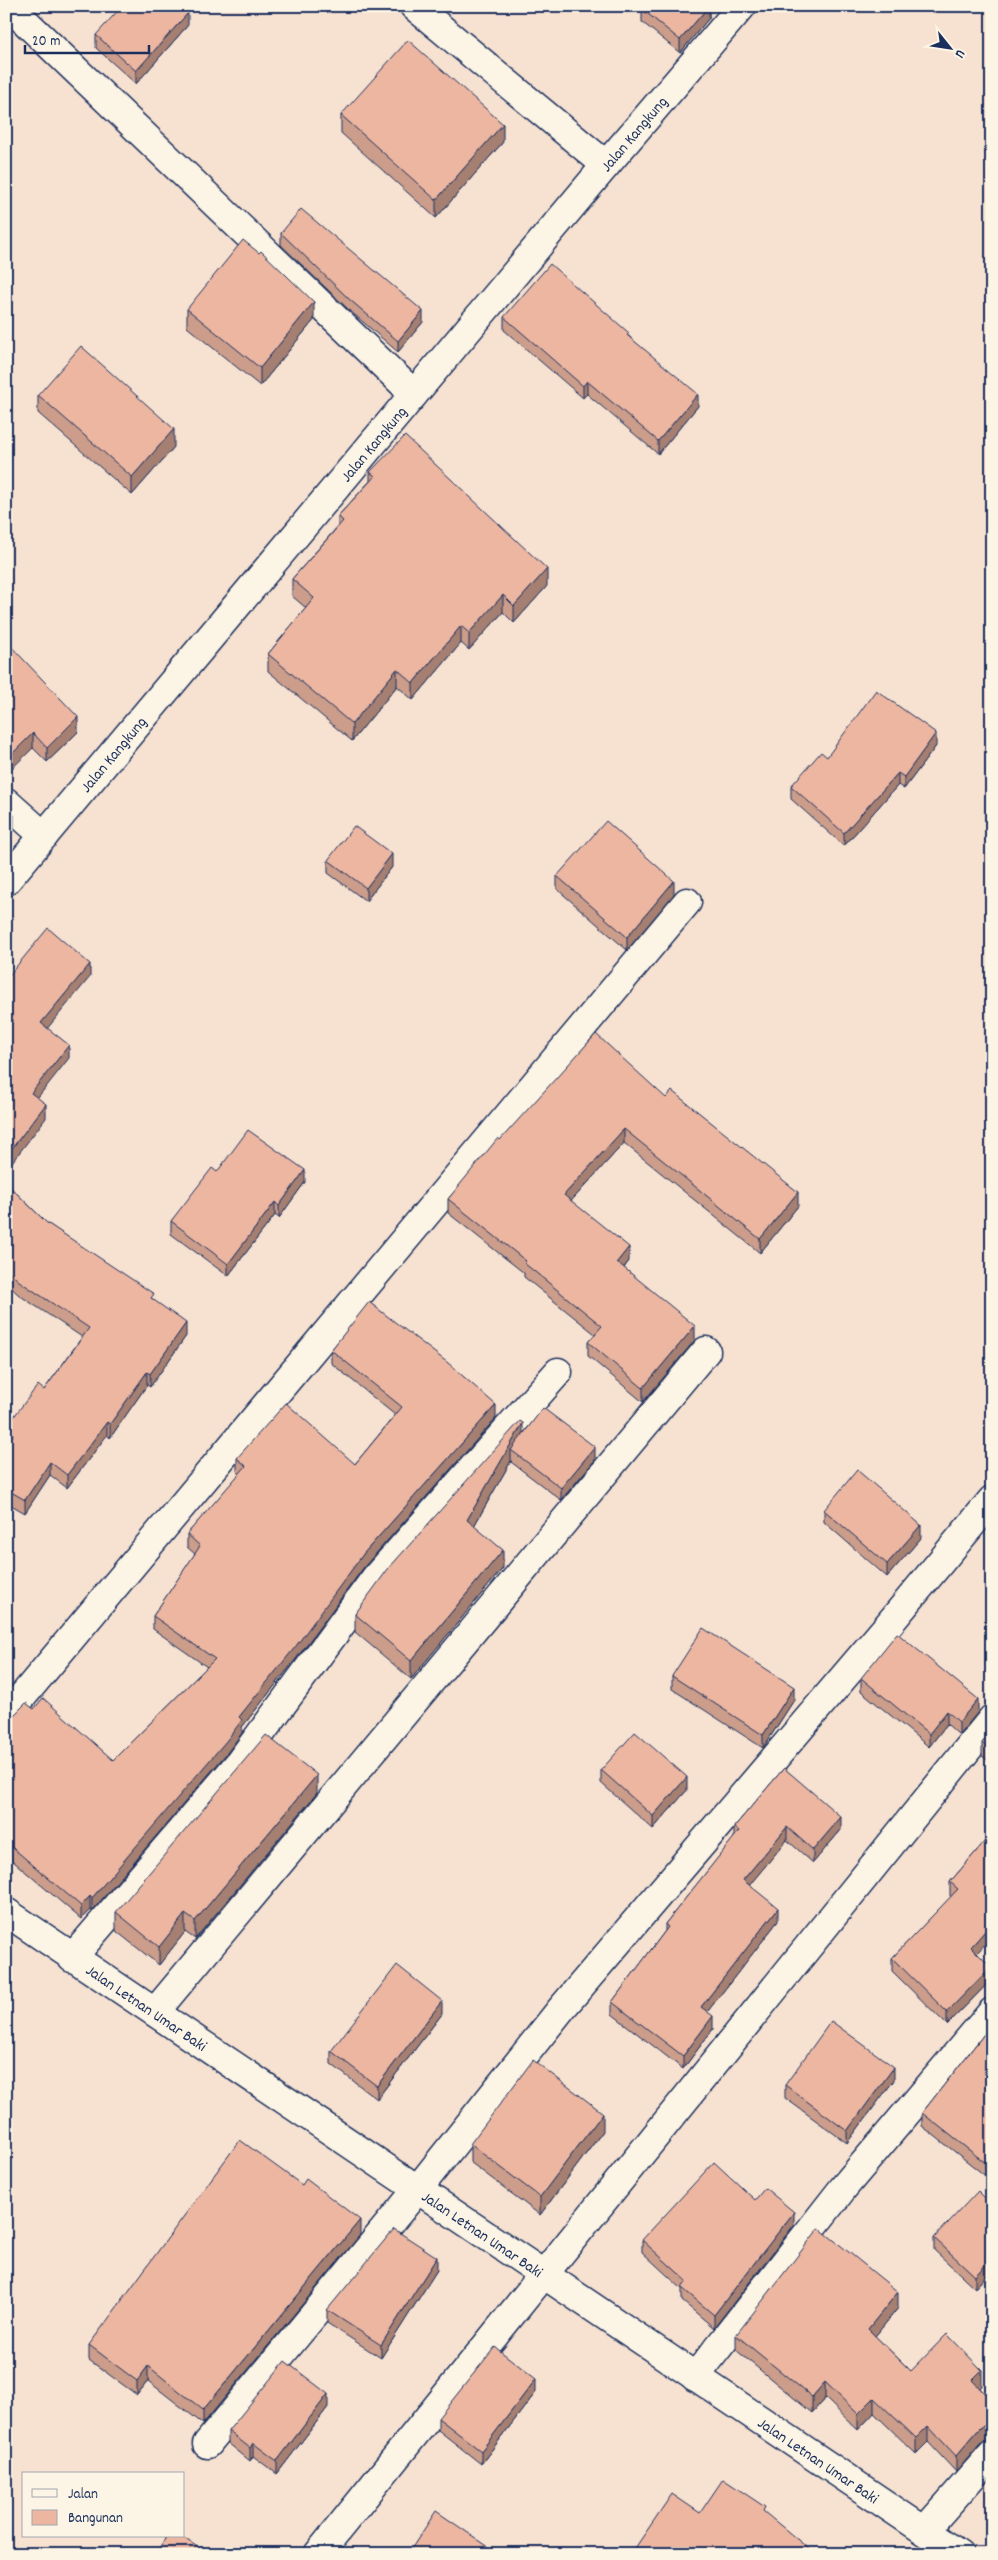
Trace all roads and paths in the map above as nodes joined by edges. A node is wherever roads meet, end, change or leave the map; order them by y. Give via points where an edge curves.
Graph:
1 (9, 6) edge
2 (414, 6) edge
3 (742, 6) edge
4 (606, 165) junction
5 (414, 394) junction
6 (6, 802) edge
7 (44, 836) junction
8 (6, 881) edge
9 (687, 902) dead end
10 (706, 1351) dead end
11 (558, 1372) dead end
12 (992, 1500) edge
13 (6, 1716) edge
14 (992, 1719) edge
15 (6, 1912) edge
16 (72, 1958) junction
17 (155, 2012) junction
18 (992, 2012) edge
19 (417, 2190) junction
20 (546, 2274) junction
21 (694, 2377) junction
22 (207, 2444) dead end
23 (992, 2454) edge
24 (925, 2530) junction
25 (318, 2554) edge
26 (959, 2554) edge

1 - 5 street
2 - 4 street
3 - 4 street, Jalan Kangkung
4 - 5 street, Jalan Kangkung
5 - 7 street, Jalan Kangkung
6 - 7 street
7 - 8 street, Jalan Kangkung
9 - 13 street
10 - 17 street
11 - 16 street via 376,1577 239,1763
12 - 19 street via 562,2008
14 - 20 street
15 - 16 street, Jalan Letnan Umar Baki
16 - 17 street, Jalan Letnan Umar Baki
17 - 19 street, Jalan Letnan Umar Baki
18 - 21 street via 844,2187
19 - 20 street, Jalan Letnan Umar Baki
19 - 22 street
20 - 21 street, Jalan Letnan Umar Baki
20 - 25 street
21 - 24 street, Jalan Letnan Umar Baki
23 - 24 street
24 - 26 street, Jalan Letnan Umar Baki

